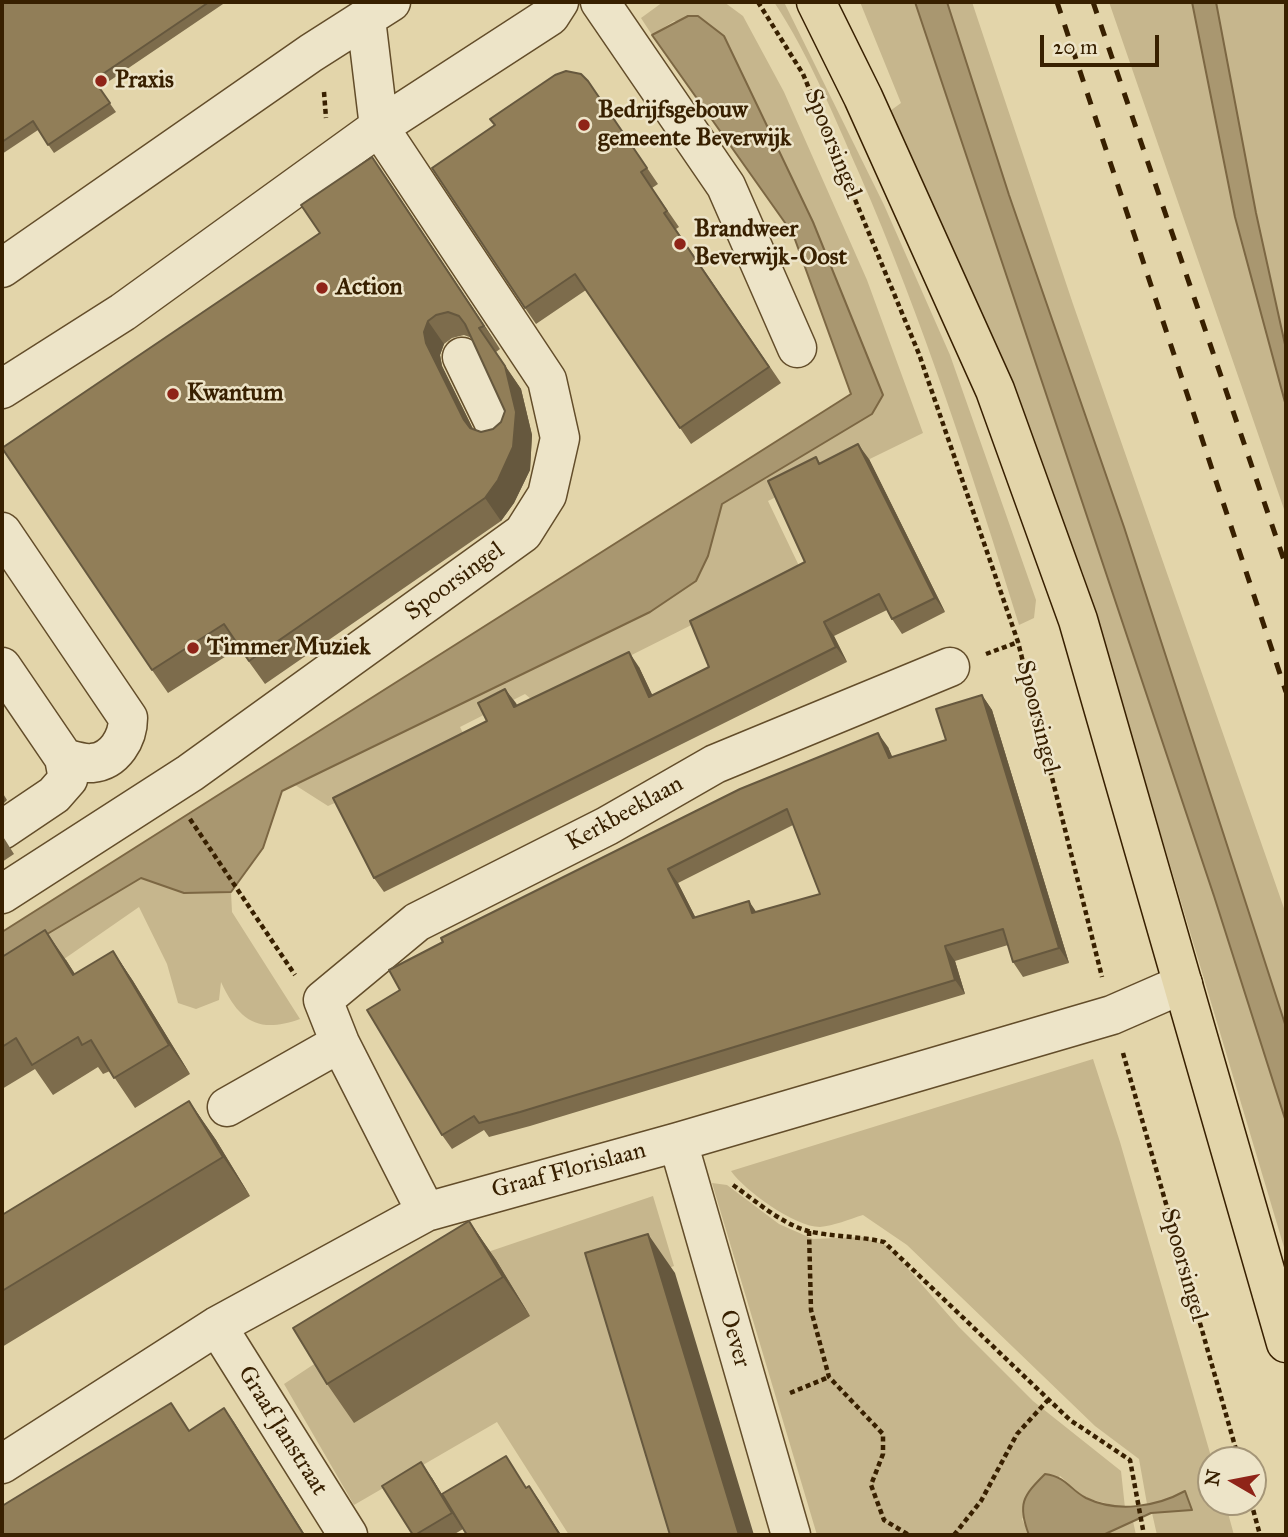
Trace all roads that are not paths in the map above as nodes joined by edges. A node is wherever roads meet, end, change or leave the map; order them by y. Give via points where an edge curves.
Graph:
1 (559, 2) edge
2 (600, 2) edge
3 (816, 2) edge
4 (378, 10) edge
5 (379, 127) junction
6 (2, 268) edge
7 (796, 348) dead end
8 (462, 357) dead end
9 (2, 389) edge
10 (499, 433) edge
11 (2, 532) edge
12 (2, 667) edge
13 (950, 667) dead end
14 (64, 758) junction
15 (2, 830) edge
16 (2, 894) edge
17 (1183, 984) junction
18 (340, 1044) junction
19 (227, 1107) dead end
20 (681, 1153) junction
21 (426, 1212) junction
22 (216, 1326) junction
23 (1286, 1343) edge
24 (2, 1464) edge
25 (348, 1535) edge
26 (791, 1535) edge

1 - 5 street via 550,16
2 - 7 street via 726,186
3 - 17 main road, Spoorsingel via 995,390 1078,620
4 - 5 street
4 - 6 street
5 - 9 street via 123,312
5 - 16 street, Spoorsingel via 547,380 560,438 547,495 523,533 190,773
8 - 10 street
11 - 14 street via 128,718 128,731 117,750 91,763
12 - 14 street
13 - 18 street, Kerkbeeklaan via 715,764 607,826 418,922 323,1000
14 - 15 street via 68,779 64,787
17 - 20 street, Graaf Florislaan via 1112,1015
17 - 23 main road, Spoorsingel
18 - 19 street
18 - 21 street
20 - 21 street, Graaf Florislaan
20 - 26 street, Oever
21 - 22 street, Graaf Florislaan
22 - 24 street, Graaf Florislaan
22 - 25 street, Graaf Janstraat

